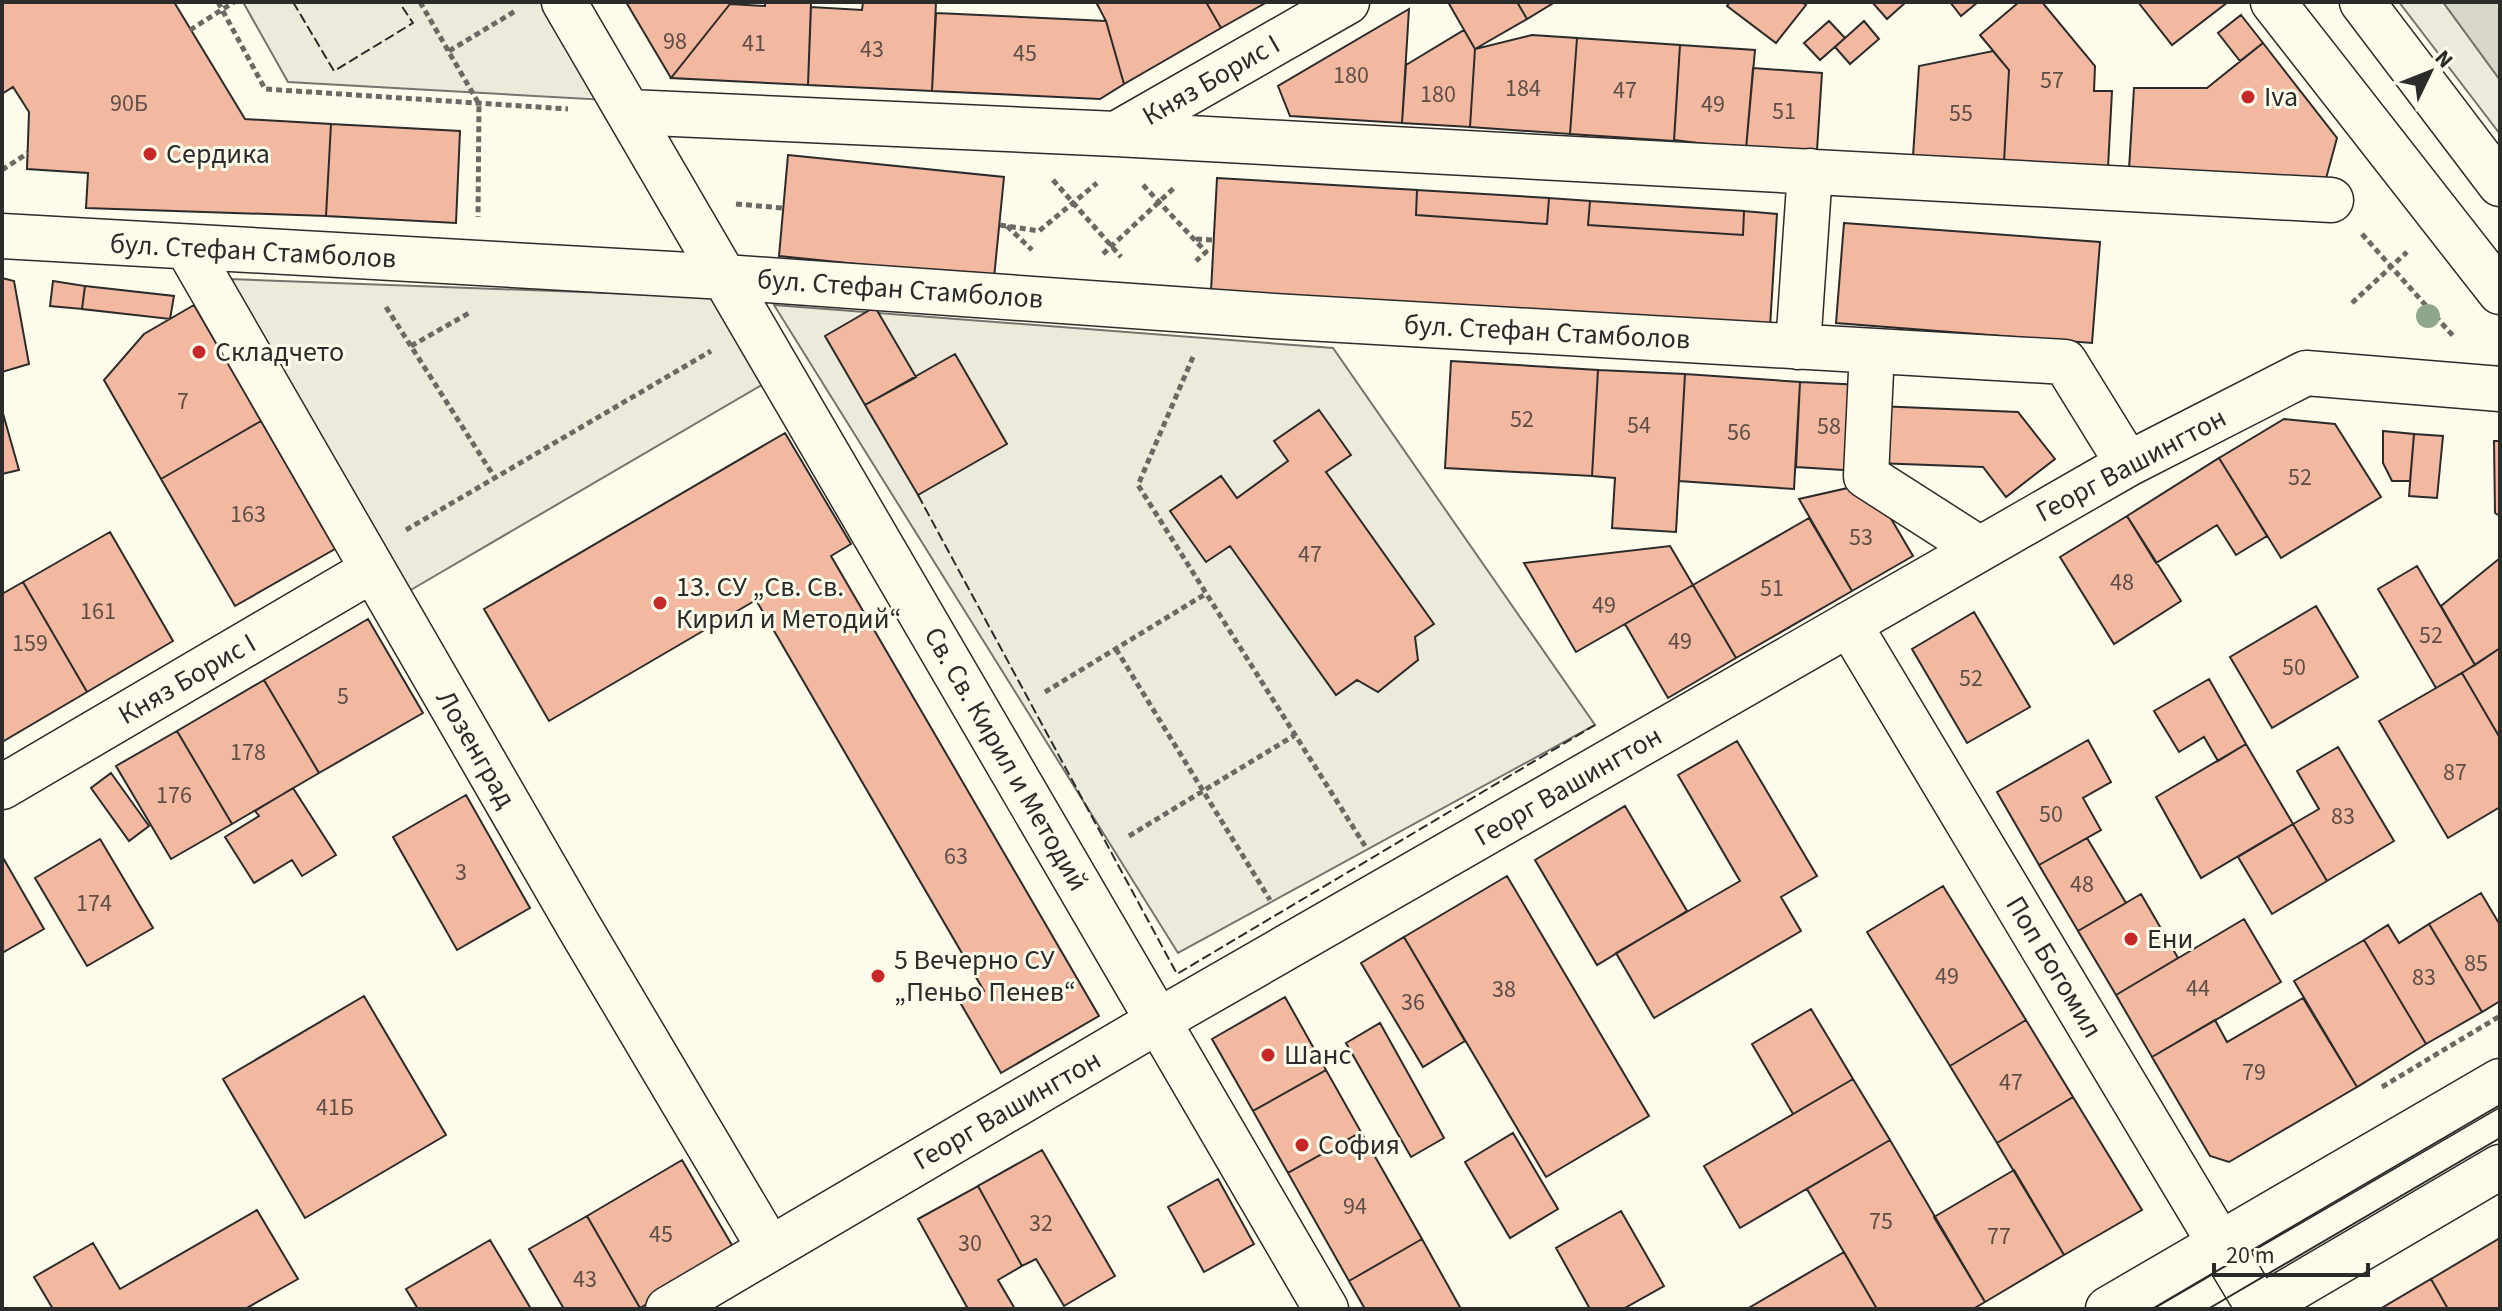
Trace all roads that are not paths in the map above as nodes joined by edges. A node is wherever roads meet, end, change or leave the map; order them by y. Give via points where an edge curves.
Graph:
1 (564, 2) edge
2 (1347, 2) edge
3 (2273, 2) edge
4 (2362, 2) edge
5 (629, 112) junction
6 (1104, 133) junction
7 (1810, 171) junction
8 (2500, 184) edge
9 (2331, 200) road end
10 (2, 236) edge
11 (187, 247) junction
12 (725, 277) junction
13 (2500, 292) edge
14 (1798, 347) junction
15 (1872, 351) junction
16 (2500, 389) edge
17 (2128, 464) junction
18 (1980, 549) junction
19 (368, 563) junction
20 (1849, 624) junction
21 (2, 787) edge
22 (1158, 1021) junction
23 (2500, 1081) edge
24 (2500, 1167) edge
25 (2220, 1244) junction
26 (770, 1249) junction
27 (668, 1309) edge
28 (1326, 1309) edge
29 (2108, 1309) edge
30 (2258, 1309) edge

1 - 5 street, Св. Св. Кирил и Методий
2 - 6 street, Княз Борис I
3 - 13 street
4 - 8 street
5 - 6 street
5 - 12 street, Св. Св. Кирил и Методий
6 - 7 street
7 - 9 street
7 - 14 street
10 - 11 street, бул. Стефан Стамболов
11 - 12 street, бул. Стефан Стамболов
11 - 19 street, Лозенград
12 - 14 street, бул. Стефан Стамболов
12 - 22 street, Св. Св. Кирил и Методий
14 - 15 street, бул. Стефан Стамболов
15 - 17 street, бул. Стефан Стамболов via 2065,362
15 - 18 street via 1866,476
16 - 17 street, Георг Вашингтон via 2306,373
17 - 18 street, Георг Вашингтон
18 - 20 street, Георг Вашингтон
19 - 21 street, Княз Борис I
19 - 26 street, Лозенград
20 - 22 street, Георг Вашингтон
20 - 25 street, Поп Богомил
22 - 26 street, Георг Вашингтон
22 - 28 street, Св. Св. Кирил и Методий
23 - 25 street
24 - 30 street
25 - 29 street
25 - 30 street, Поп Богомил
26 - 27 street, Георг Вашингтон

